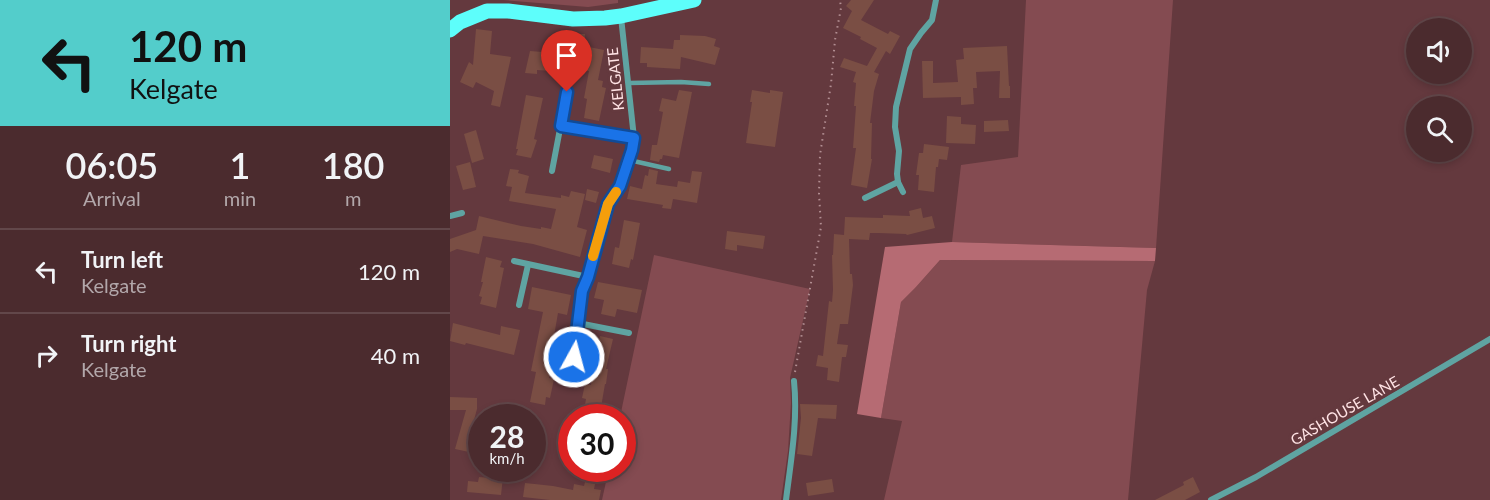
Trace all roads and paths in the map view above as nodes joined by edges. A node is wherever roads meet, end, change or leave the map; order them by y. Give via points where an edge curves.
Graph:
1 (694, 0) edge
2 (840, 0) edge
3 (936, 0) edge
4 (488, 6) edge
5 (621, 16) junction
6 (450, 30) edge
7 (629, 83) junction
8 (709, 84) dead end
9 (567, 92) dead end
10 (561, 126) junction
11 (634, 138) junction
12 (629, 160) junction
13 (669, 169) dead end
14 (552, 171) dead end
15 (898, 182) junction
16 (903, 192) dead end
17 (865, 198) dead end
18 (462, 213) dead end
19 (450, 216) edge
20 (514, 261) dead end
21 (528, 265) junction
22 (588, 277) junction
23 (519, 305) dead end
24 (578, 323) junction
25 (629, 333) dead end
26 (1490, 339) edge
27 (571, 375) dead end
28 (794, 381) joint
29 (786, 500) edge
30 (1211, 500) edge

1 - 5 main road
2 - 28 path via 820,155 822,227
3 - 15 street via 933,20 910,49 896,106
4 - 5 main road via 573,19
4 - 6 main road
5 - 7 street, KELGATE
7 - 8 lane
7 - 11 street, KELGATE
9 - 10 street
10 - 11 street
10 - 14 street
11 - 12 street, KELGATE
12 - 13 lane
12 - 22 street, KELGATE via 620,186 608,204
15 - 16 street
15 - 17 street
18 - 19 street
20 - 21 street
21 - 22 street
21 - 23 street
22 - 24 street, KELGATE
24 - 25 street
24 - 27 street, KELGATE
26 - 30 street, GASHOUSE LANE
28 - 29 street via 794,444

